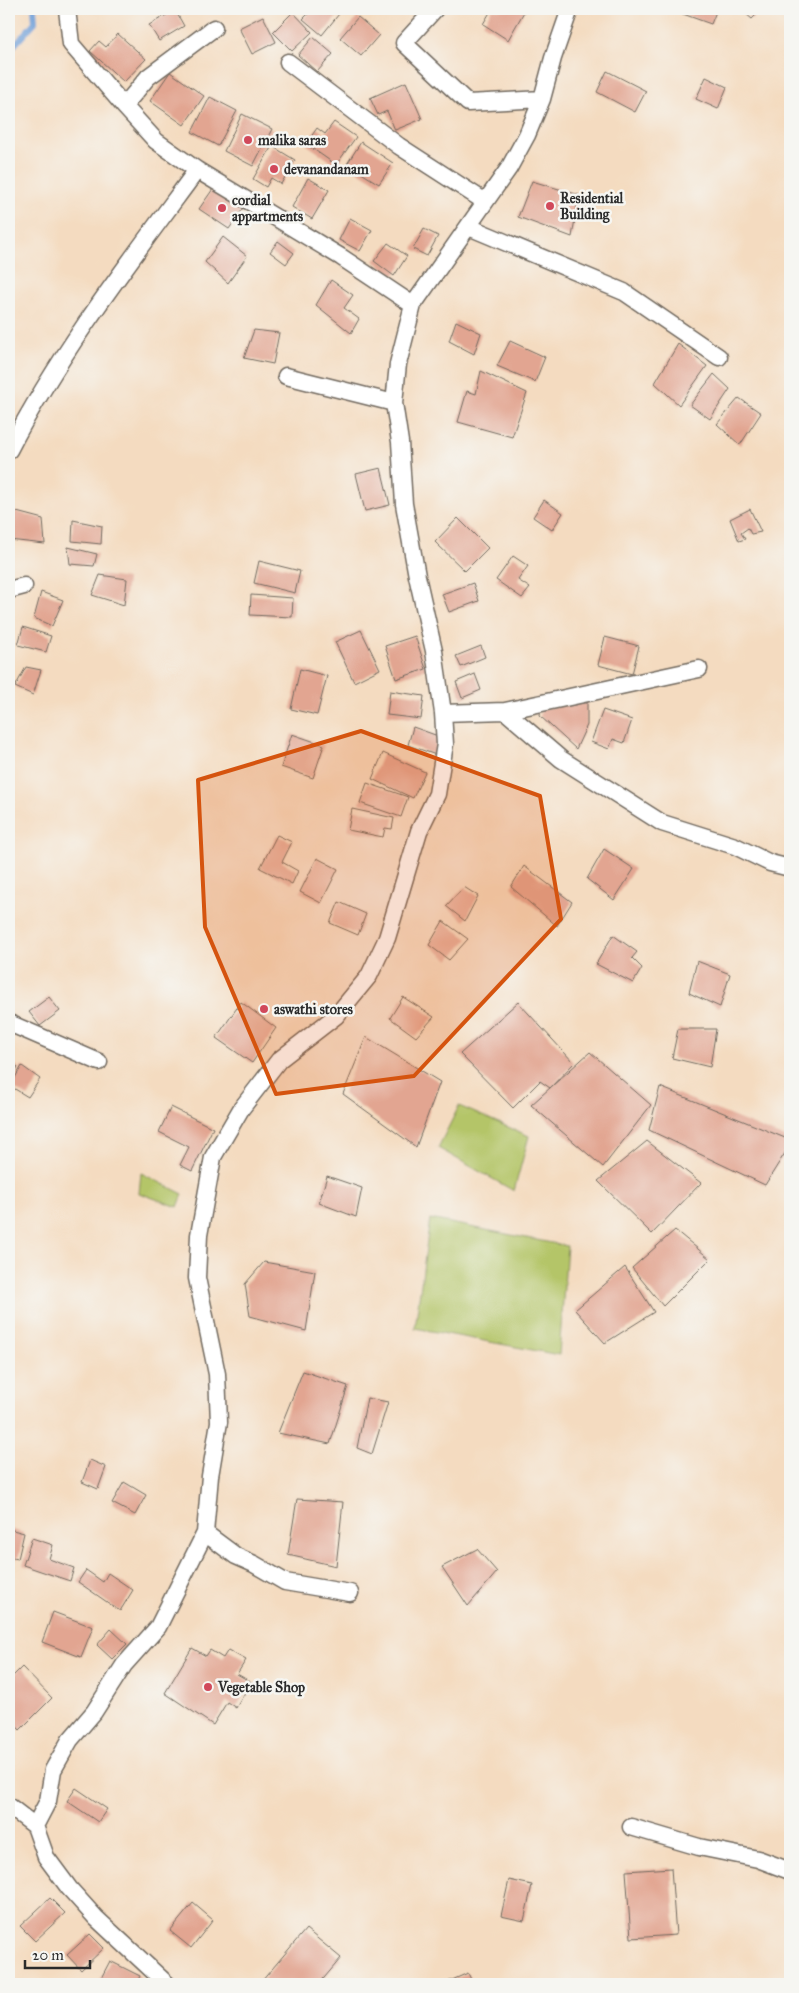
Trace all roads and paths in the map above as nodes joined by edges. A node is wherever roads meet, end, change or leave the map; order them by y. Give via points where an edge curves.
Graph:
1 (67, 9) edge
2 (434, 9) edge
3 (570, 9) edge
4 (214, 28) dead end
5 (288, 62) dead end
6 (542, 100) junction
7 (124, 106) junction
8 (197, 170) junction
9 (484, 201) junction
10 (469, 226) junction
11 (413, 305) junction
12 (719, 356) dead end
13 (286, 376) dead end
14 (394, 403) junction
15 (9, 450) edge
16 (699, 669) dead end
17 (505, 711) junction
18 (443, 713) junction
19 (790, 868) edge
20 (9, 1023) edge
21 (99, 1062) dead end
22 (204, 1533) junction
23 (350, 1594) dead end
24 (9, 1806) edge
25 (34, 1826) junction
26 (631, 1827) dead end
27 (790, 1870) edge
28 (159, 1982) edge

1 - 7 street via 71,44
2 - 6 street via 404,43 468,103
3 - 6 street via 552,58
4 - 7 street via 148,77
5 - 9 street via 399,146
6 - 9 street via 509,168
7 - 8 street via 156,141
8 - 11 street via 341,257
8 - 15 street via 106,293 34,401
9 - 10 street
10 - 11 street
10 - 12 street via 624,292
11 - 14 street via 398,364
13 - 14 street
14 - 18 street via 404,504 416,576 434,651
16 - 17 street
17 - 18 street
17 - 19 street via 561,759 662,823 735,846 770,864
18 - 22 street via 445,744 437,794 419,831 387,938 369,976 336,1016 278,1060 241,1109 213,1157 199,1235 197,1278 217,1374 219,1422
20 - 21 street
22 - 23 street via 236,1556 284,1582
22 - 25 street via 158,1628 124,1665 94,1712 70,1740 54,1770 48,1801
24 - 25 street
25 - 28 street via 46,1857 69,1888
26 - 27 street

